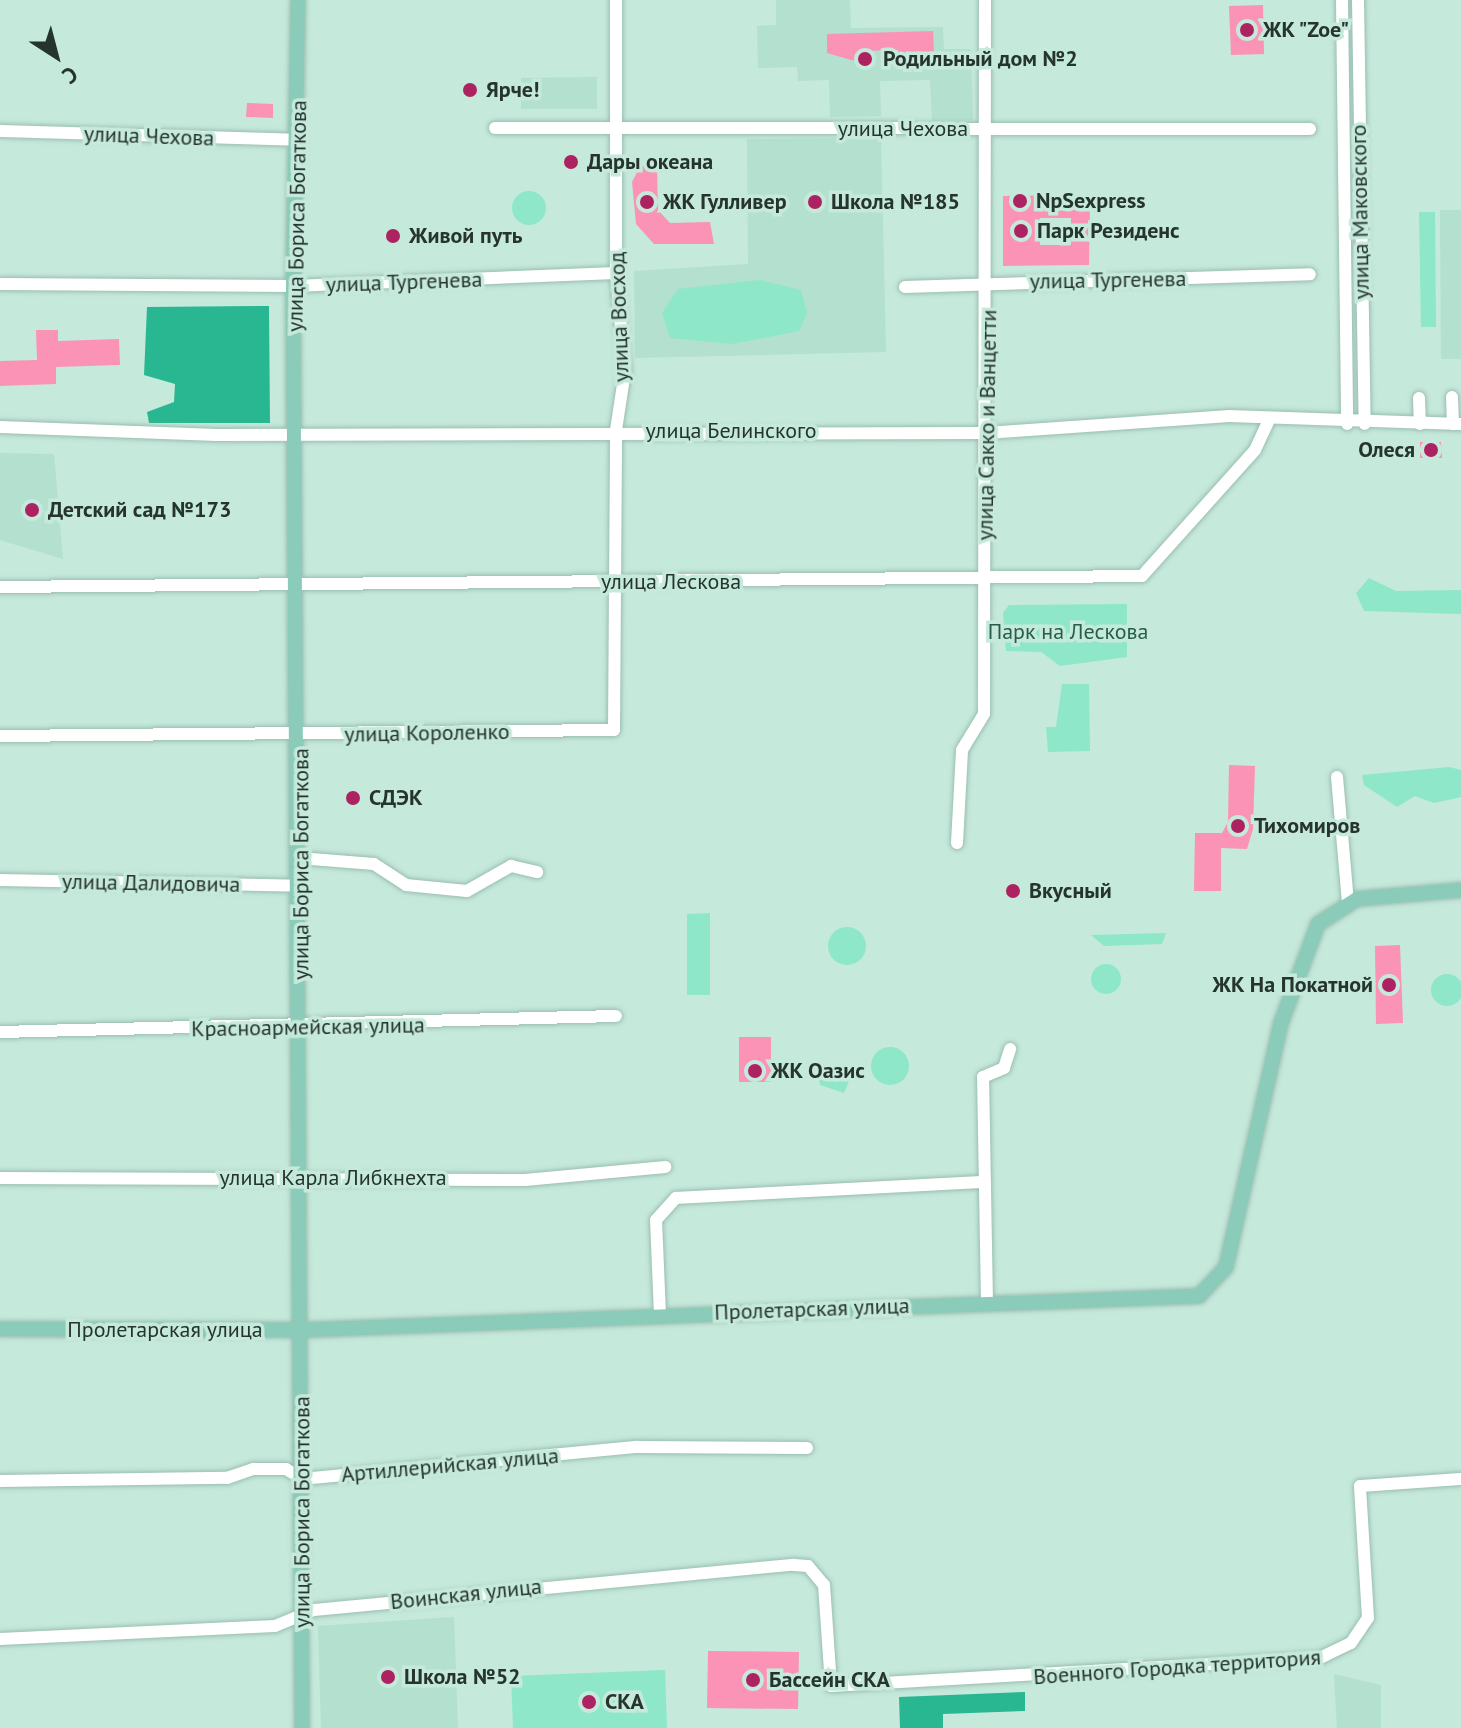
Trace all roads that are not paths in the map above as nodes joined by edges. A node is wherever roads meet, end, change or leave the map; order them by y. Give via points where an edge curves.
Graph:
1 (298, 0) edge
2 (616, 0) edge
3 (985, 0) edge
4 (1342, 0) edge
5 (1358, 0) edge
6 (495, 128) dead end
7 (989, 129) junction
8 (1310, 129) dead end
9 (0, 131) edge
10 (616, 131) junction
11 (298, 140) junction
12 (616, 273) junction
13 (1310, 274) dead end
14 (990, 282) junction
15 (0, 284) edge
16 (293, 286) junction
17 (905, 287) dead end
18 (1452, 397) dead end
19 (1419, 398) dead end
20 (1268, 422) junction
21 (1347, 424) junction
22 (1365, 424) junction
23 (1420, 424) junction
24 (1457, 424) edge
25 (0, 427) edge
26 (616, 430) junction
27 (298, 431) junction
28 (986, 433) junction
29 (986, 579) junction
30 (618, 582) junction
31 (297, 585) junction
32 (0, 587) edge
33 (614, 730) joint
34 (300, 735) junction
35 (0, 736) edge
36 (1337, 777) dead end
37 (957, 843) dead end
38 (299, 858) junction
39 (537, 872) dead end
40 (0, 880) edge
41 (301, 886) junction
42 (1461, 890) edge
43 (1344, 905) junction
44 (616, 1016) dead end
45 (302, 1028) junction
46 (0, 1032) edge
47 (1010, 1049) dead end
48 (665, 1167) dead end
49 (302, 1177) junction
50 (0, 1178) edge
51 (985, 1182) junction
52 (987, 1303) junction
53 (660, 1315) junction
54 (0, 1329) edge
55 (303, 1330) junction
56 (807, 1448) dead end
57 (302, 1479) junction
58 (1461, 1479) edge
59 (0, 1481) edge
60 (300, 1616) junction
61 (0, 1639) edge
62 (831, 1686) joint
63 (302, 1728) edge

1 - 11 main road, улица Бориса Богаткова
2 - 10 street, улица Восход
3 - 7 street, улица Сакко и Ванцетти
4 - 21 street
5 - 22 street, улица Маковского
6 - 10 street, улица Чехова
7 - 8 street, улица Чехова
7 - 10 street, улица Чехова
7 - 14 street, улица Сакко и Ванцетти
9 - 11 street, улица Чехова
10 - 12 street, улица Восход
11 - 16 main road, улица Бориса Богаткова
12 - 16 street, улица Тургенева
12 - 26 street, улица Восход via 625,371
13 - 14 street, улица Тургенева
14 - 17 street, улица Тургенева
14 - 28 street, улица Сакко и Ванцетти
15 - 16 street, улица Тургенева
16 - 27 main road, улица Бориса Богаткова
18 - 24 street
19 - 23 street
20 - 21 street, улица Белинского
20 - 28 street, улица Белинского via 1229,416
20 - 29 street, улица Лескова via 1255,450 1142,576
21 - 22 street, улица Белинского
22 - 23 street, улица Белинского
23 - 24 street, улица Белинского
25 - 27 street, улица Белинского
26 - 27 street, улица Белинского
26 - 28 street, улица Белинского
26 - 30 street, улица Восход
27 - 31 main road, улица Бориса Богаткова
28 - 29 street, улица Сакко и Ванцетти
29 - 30 street, улица Лескова
29 - 37 street, улица Сакко и Ванцетти via 984,714 962,750
30 - 31 street, улица Лескова
30 - 33 street, улица Восход
31 - 32 street, улица Лескова
31 - 34 main road, улица Бориса Богаткова
33 - 34 street, улица Короленко
34 - 35 street, улица Короленко
34 - 38 main road, улица Бориса Богаткова
36 - 43 street
38 - 39 street via 374,864 406,885 467,891 511,866
38 - 41 main road, улица Бориса Богаткова
40 - 41 street, улица Далидовича
41 - 45 main road, улица Бориса Богаткова
42 - 43 main road
43 - 52 main road, Пролетарская улица via 1318,924 1304,950 1219,1281 1199,1296 1163,1300
44 - 45 street, Красноармейская улица
45 - 46 street, Красноармейская улица
45 - 49 main road, улица Бориса Богаткова
47 - 51 street via 1004,1068 983,1077
48 - 49 street, улица Карла Либкнехта via 525,1180
49 - 50 street, улица Карла Либкнехта
49 - 55 main road, улица Бориса Богаткова
51 - 52 street
51 - 53 street via 676,1198 656,1220
52 - 53 main road, Пролетарская улица
53 - 55 main road, Пролетарская улица
54 - 55 main road, Пролетарская улица
55 - 57 main road, улица Бориса Богаткова
56 - 57 street, Артиллерийская улица via 637,1447
57 - 59 street, Артиллерийская улица via 286,1469 253,1469 227,1478
57 - 60 main road, улица Бориса Богаткова
58 - 62 street, Военного Городка территория via 1360,1486 1368,1618 1332,1656
60 - 61 street, Воинская улица via 275,1626
60 - 62 street, Воинская улица via 472,1593 808,1566 824,1585
60 - 63 main road, улица Бориса Богаткова

